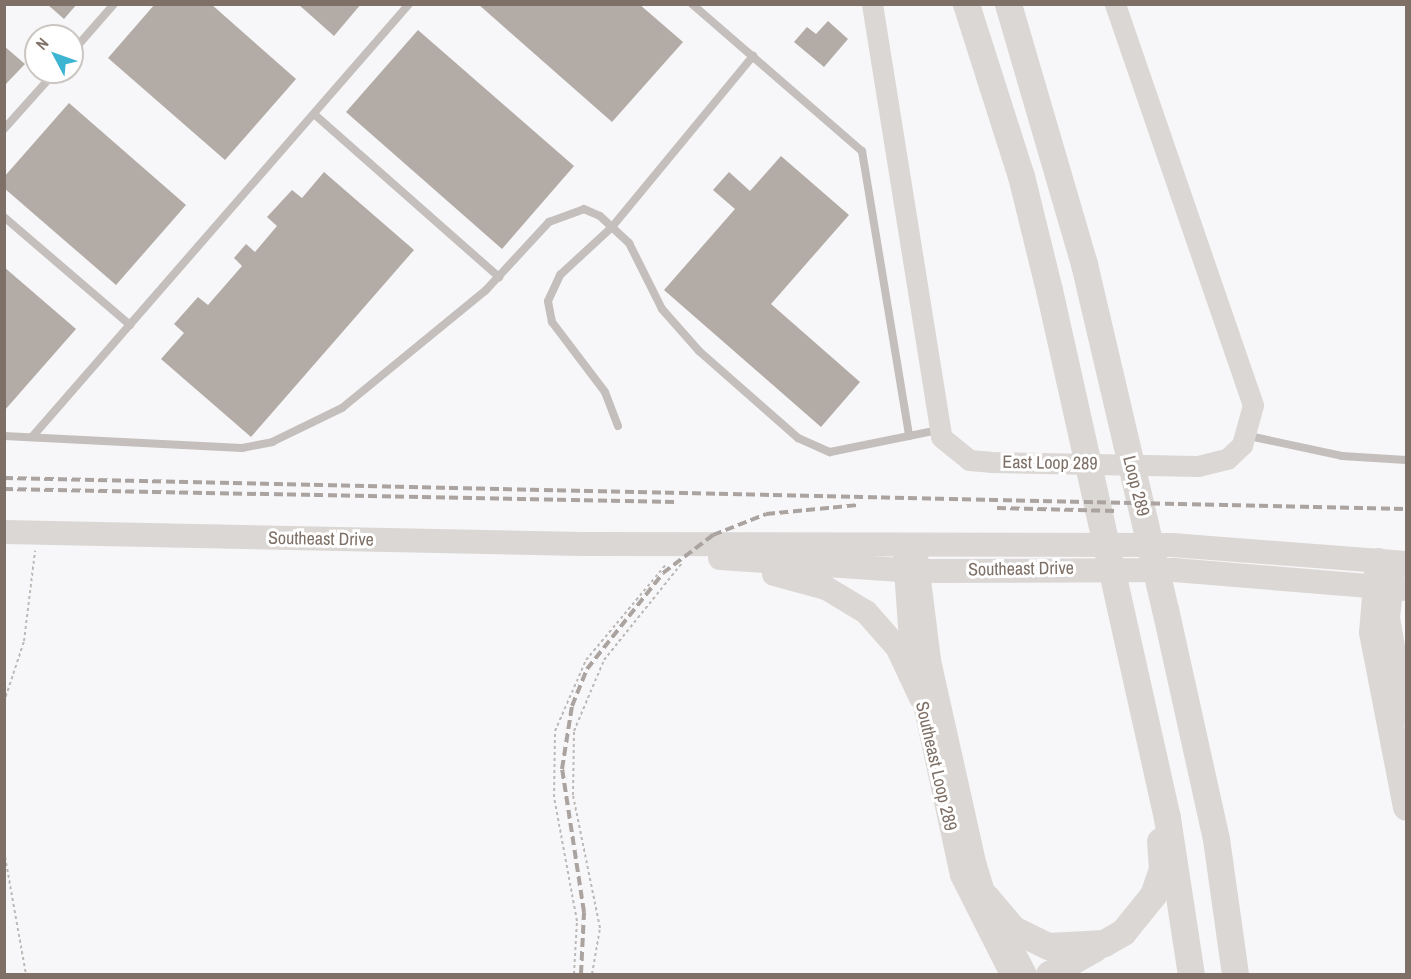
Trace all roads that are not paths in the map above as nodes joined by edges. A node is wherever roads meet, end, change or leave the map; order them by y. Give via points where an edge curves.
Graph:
1 (114, 4) edge
2 (409, 4) edge
3 (693, 4) edge
4 (872, 4) edge
5 (966, 4) edge
6 (1008, 4) edge
7 (1115, 4) edge
8 (84, 38) edge
9 (753, 57) junction
10 (44, 84) edge
11 (314, 114) junction
12 (4, 129) edge
13 (4, 217) edge
14 (612, 227) junction
15 (499, 277) junction
16 (130, 325) junction
17 (618, 426) dead end
18 (939, 430) junction
19 (4, 436) edge
20 (909, 436) junction
21 (1249, 436) junction
22 (32, 437) junction
23 (1407, 460) edge
24 (4, 532) edge
25 (637, 545) junction
26 (911, 546) junction
27 (720, 558) junction
28 (909, 571) junction
29 (1392, 575) edge
30 (1403, 673) edge
31 (921, 698) junction
32 (1407, 715) edge
33 (1146, 718) junction
34 (1407, 807) edge
35 (986, 897) junction
36 (1104, 943) junction
37 (1010, 975) edge
38 (1026, 975) edge
39 (1049, 975) edge
40 (1191, 975) edge
41 (1235, 975) edge

1 - 8 lane
2 - 11 lane
3 - 9 lane
4 - 18 main road
5 - 33 highway via 1021,176
6 - 41 highway, Loop 289 via 1044,116 1165,609 1216,839
7 - 21 main road via 1237,353 1253,405
9 - 14 lane
9 - 20 lane via 862,151
10 - 12 lane
11 - 15 lane
11 - 16 lane
13 - 16 lane
14 - 15 lane via 584,209 549,222
14 - 17 lane via 560,275 548,301 552,322 605,392
14 - 20 lane via 629,243 662,309 699,351 798,438 830,452
15 - 22 lane via 342,408 272,442 242,448
16 - 22 lane
18 - 20 lane
18 - 21 main road, East Loop 289 via 951,450 990,462 1198,466 1227,459
19 - 22 lane
21 - 23 lane via 1342,456
24 - 25 main road, Southeast Drive
25 - 26 main road, Southeast Drive
25 - 27 main road, Southeast Drive
26 - 28 main road, Southeast Loop 289
26 - 29 main road, Southeast Drive via 1172,545
27 - 28 main road, Southeast Drive
27 - 31 main road via 826,588 866,612 897,647
28 - 29 main road, Southeast Drive via 1174,570
28 - 31 main road, Southeast Loop 289
28 - 35 main road, Southeast Loop 289
29 - 30 main road via 1389,617
29 - 34 highway via 1372,632
30 - 32 main road
31 - 37 main road, Southeast Loop 289 via 960,875
33 - 36 highway via 1162,869 1139,916
33 - 40 highway
35 - 36 highway via 1013,929 1048,945
35 - 38 main road, Southeast Loop 289
36 - 39 highway

